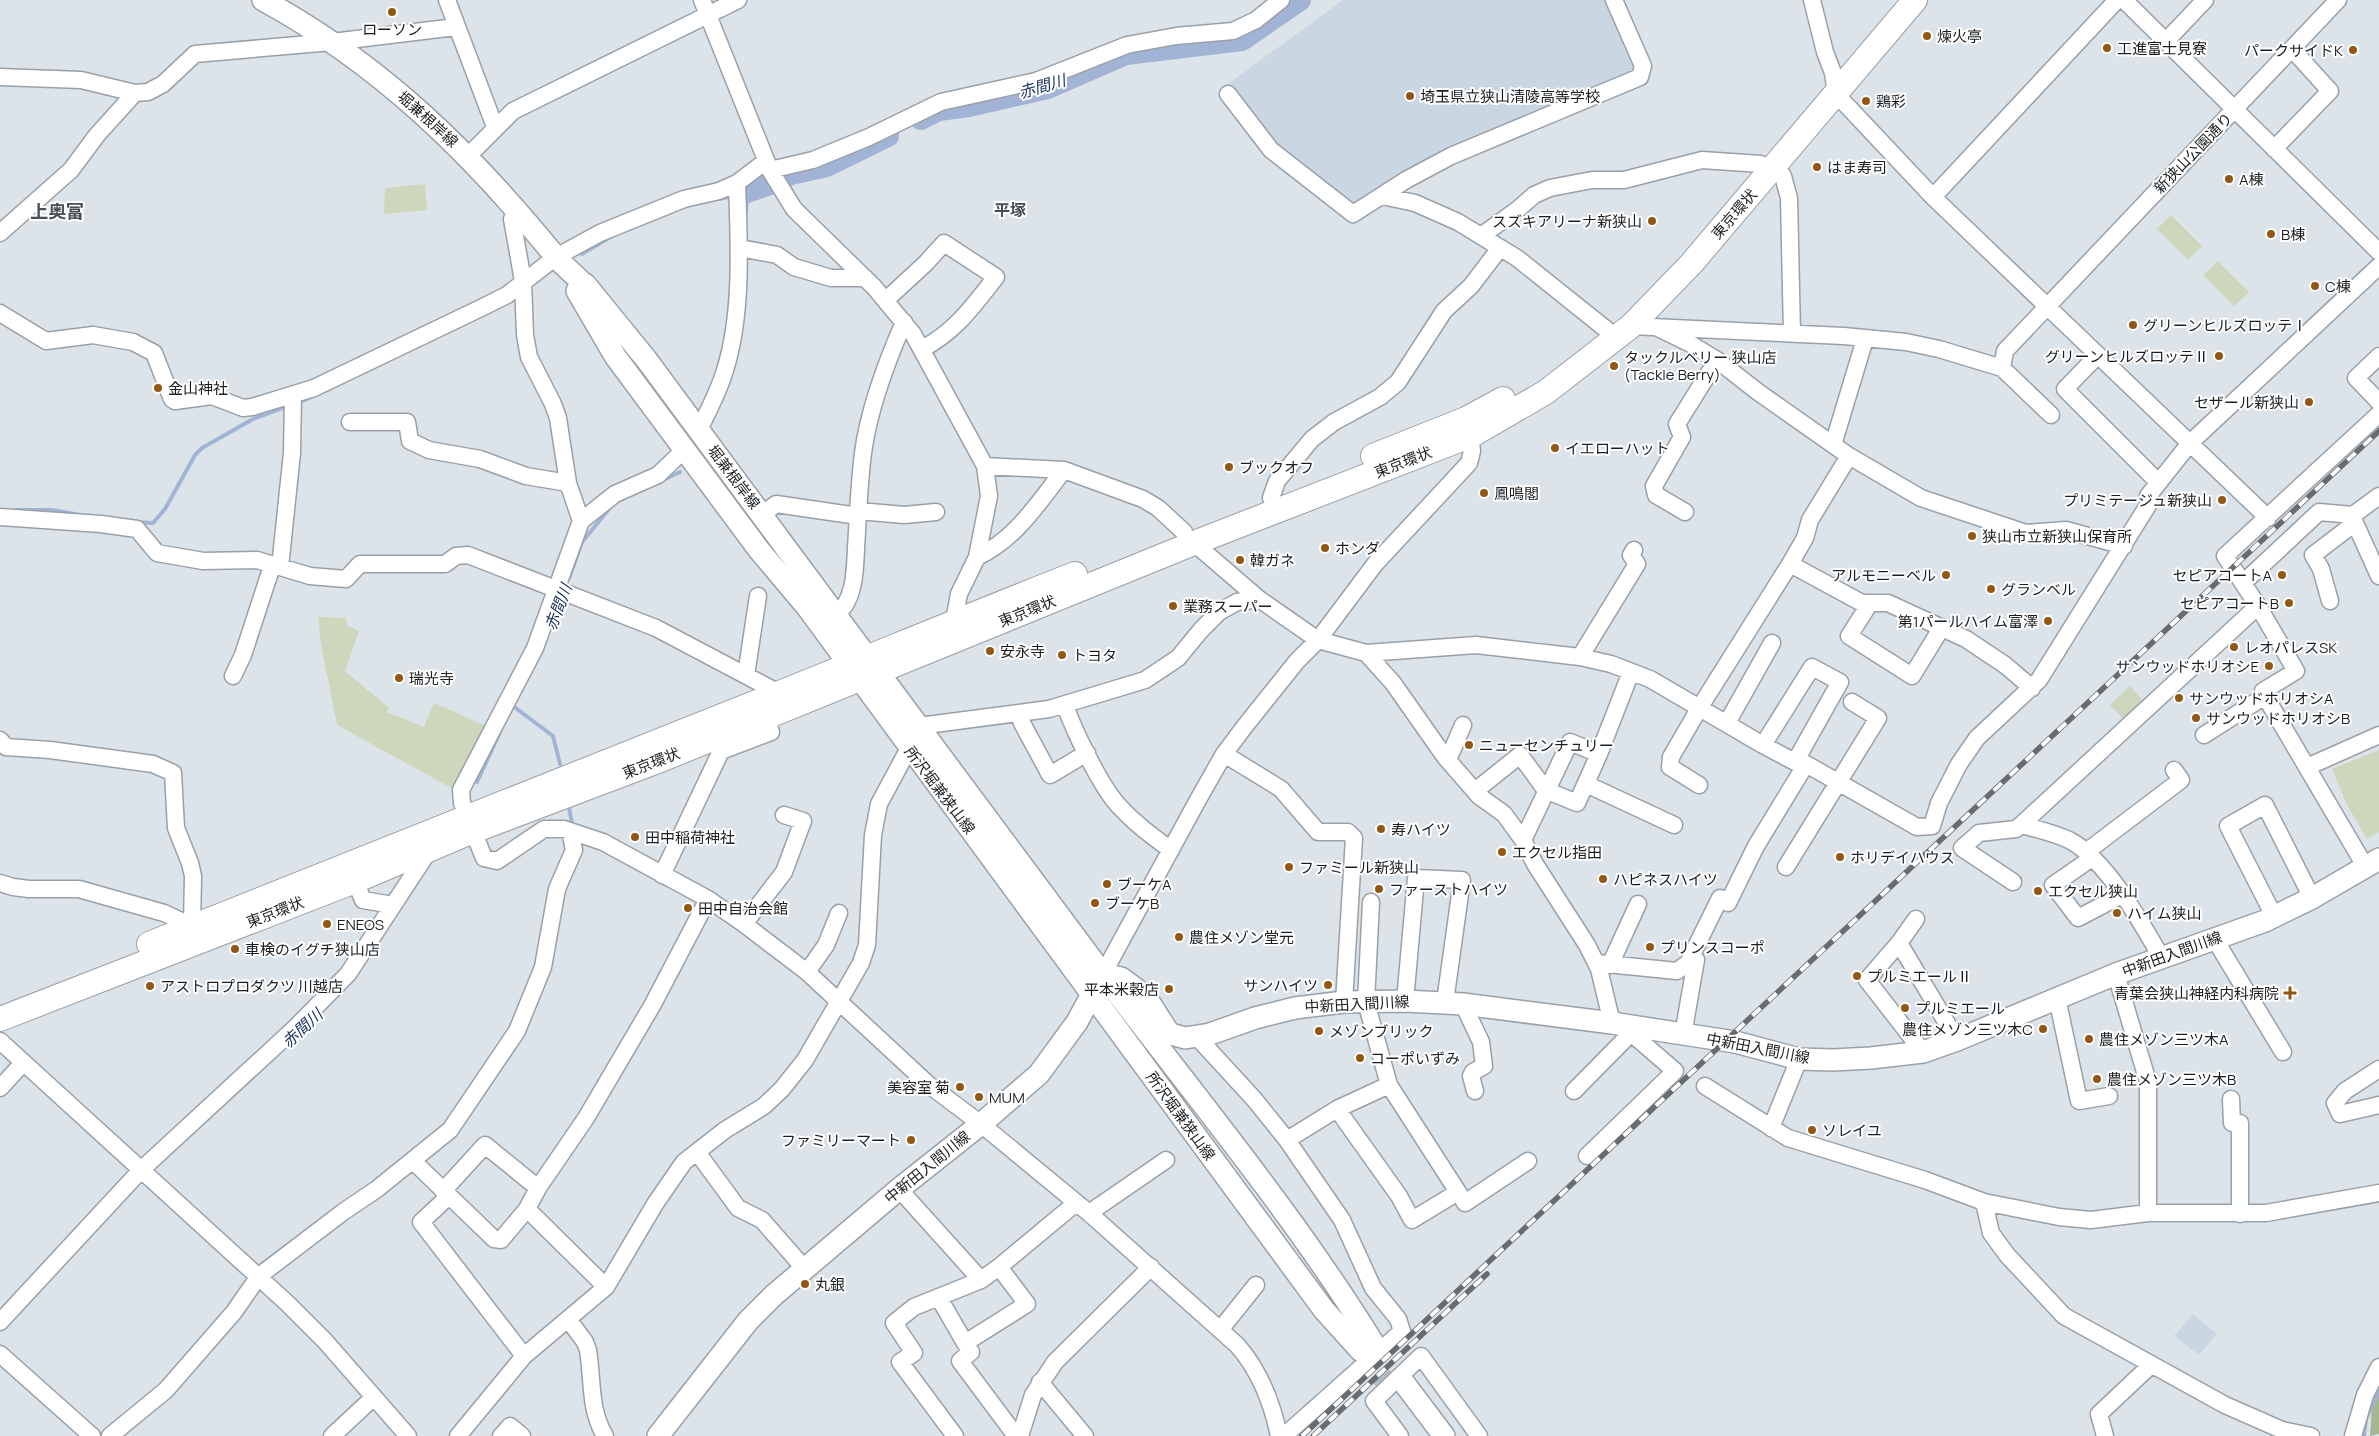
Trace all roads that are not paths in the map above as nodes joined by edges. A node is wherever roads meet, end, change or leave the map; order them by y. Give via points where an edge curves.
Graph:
1 (263, 0) edge
2 (447, 0) edge
3 (702, 0) edge
4 (738, 0) edge
5 (1281, 0) edge
6 (1614, 0) edge
7 (1812, 0) edge
8 (1895, 0) edge
9 (1915, 0) edge
10 (2117, 0) edge
11 (2124, 0) edge
12 (2205, 0) edge
13 (2338, 0) edge
14 (708, 16) junction
15 (456, 26) junction
16 (2166, 41) junction
17 (332, 42) junction
18 (2292, 49) junction
19 (0, 77) edge
20 (1835, 84) junction
21 (135, 93) junction
22 (1228, 94) dead end
23 (2235, 110) junction
24 (495, 127) junction
25 (2274, 149) junction
26 (468, 156) junction
27 (1768, 165) junction
28 (768, 166) junction
29 (737, 183) junction
30 (1382, 196) junction
31 (1933, 197) junction
32 (517, 209) junction
33 (0, 233) edge
34 (1481, 236) junction
35 (744, 248) junction
36 (1500, 248) junction
37 (2379, 252) edge
38 (561, 263) junction
39 (2379, 266) edge
40 (865, 278) junction
41 (581, 288) junction
42 (524, 289) junction
43 (886, 300) junction
44 (2048, 306) junction
45 (0, 313) edge
46 (904, 322) junction
47 (1631, 326) junction
48 (1658, 328) junction
49 (1607, 330) junction
50 (1792, 334) junction
51 (1865, 339) junction
52 (922, 349) junction
53 (2098, 355) junction
54 (2379, 356) edge
55 (1717, 360) junction
56 (2002, 368) junction
57 (293, 401) junction
58 (2379, 402) edge
59 (2379, 414) edge
60 (2051, 416) dead end
61 (350, 422) dead end
62 (1469, 427) junction
63 (699, 430) junction
64 (2190, 443) junction
65 (1833, 445) junction
66 (684, 450) junction
67 (1849, 456) junction
68 (985, 466) junction
69 (1064, 470) junction
70 (2158, 482) junction
71 (568, 483) junction
72 (2379, 496) edge
73 (1271, 498) junction
74 (936, 512) dead end
75 (1685, 512) dead end
76 (858, 513) junction
77 (762, 515) junction
78 (0, 517) edge
79 (2268, 518) junction
80 (2354, 519) junction
81 (581, 521) junction
82 (1189, 538) junction
83 (766, 540) dead end
84 (2124, 546) junction
85 (1634, 550) dead end
86 (977, 557) junction
87 (1790, 564) junction
88 (276, 567) junction
89 (2379, 576) edge
90 (2243, 583) junction
91 (561, 590) junction
92 (758, 596) dead end
93 (1259, 599) junction
94 (2330, 601) dead end
95 (1870, 603) junction
96 (2258, 606) junction
97 (836, 615) junction
98 (954, 621) junction
99 (1942, 627) junction
100 (1318, 640) junction
101 (1772, 643) dead end
102 (1366, 653) junction
103 (1580, 657) junction
104 (863, 668) junction
105 (1631, 672) junction
106 (746, 675) junction
107 (234, 676) dead end
108 (2032, 688) junction
109 (779, 693) junction
110 (2265, 696) junction
111 (1852, 702) dead end
112 (1065, 705) junction
113 (1700, 707) junction
114 (1019, 712) junction
115 (766, 716) junction
116 (1727, 723) junction
117 (1463, 724) dead end
118 (919, 726) junction
119 (2204, 735) dead end
120 (2379, 735) edge
121 (0, 740) edge
122 (1763, 746) junction
123 (909, 748) junction
124 (1087, 753) junction
125 (1224, 754) junction
126 (1599, 754) junction
127 (1445, 758) junction
128 (1800, 763) junction
129 (2307, 767) junction
130 (2174, 770) dead end
131 (1839, 783) junction
132 (1586, 784) junction
133 (1699, 785) dead end
134 (1474, 791) junction
135 (1548, 791) junction
136 (784, 816) dead end
137 (470, 823) junction
138 (1674, 825) dead end
139 (2021, 825) junction
140 (570, 831) junction
141 (1523, 840) junction
142 (430, 849) junction
143 (1171, 850) junction
144 (2089, 855) junction
145 (2372, 863) edge
146 (1786, 867) dead end
147 (662, 875) junction
148 (355, 881) junction
149 (2013, 882) dead end
150 (0, 883) edge
151 (2122, 895) junction
152 (2312, 898) junction
153 (708, 899) junction
154 (1371, 902) dead end
155 (1638, 904) dead end
156 (839, 913) dead end
157 (391, 915) junction
158 (2274, 916) junction
159 (1916, 919) dead end
160 (744, 924) junction
161 (192, 926) junction
162 (2214, 938) junction
163 (1899, 942) junction
164 (1691, 956) junction
165 (2161, 957) junction
166 (1603, 964) junction
167 (807, 972) junction
168 (1103, 974) junction
169 (2116, 974) junction
170 (1093, 994) junction
171 (2056, 998) junction
172 (1405, 1001) junction
173 (838, 1002) junction
174 (1344, 1002) junction
175 (1366, 1002) junction
176 (1454, 1003) junction
177 (0, 1004) edge
178 (0, 1019) edge
179 (1612, 1024) junction
180 (1634, 1030) junction
181 (1683, 1035) junction
182 (1195, 1037) junction
183 (1957, 1040) junction
184 (0, 1041) edge
185 (1923, 1052) junction
186 (2283, 1052) dead end
187 (1799, 1059) junction
188 (23, 1063) junction
189 (1172, 1064) junction
190 (2379, 1069) edge
191 (1390, 1085) junction
192 (1705, 1086) dead end
193 (0, 1088) edge
194 (1475, 1091) dead end
195 (1574, 1091) dead end
196 (2109, 1096) dead end
197 (2231, 1099) dead end
198 (2379, 1105) edge
199 (1337, 1109) junction
200 (981, 1124) junction
201 (1771, 1128) junction
202 (1210, 1134) dead end
203 (1287, 1140) junction
204 (696, 1152) junction
205 (1587, 1156) dead end
206 (1166, 1160) dead end
207 (413, 1161) junction
208 (1528, 1161) dead end
209 (141, 1170) junction
210 (538, 1188) junction
211 (899, 1189) junction
212 (1458, 1192) junction
213 (2379, 1193) edge
214 (446, 1194) junction
215 (1984, 1202) junction
216 (1076, 1203) junction
217 (527, 1209) junction
218 (1089, 1213) junction
219 (2148, 1213) junction
220 (2240, 1214) junction
221 (999, 1267) junction
222 (1151, 1267) junction
223 (804, 1268) junction
224 (259, 1276) junction
225 (980, 1280) junction
226 (1256, 1284) dead end
227 (606, 1287) junction
228 (940, 1298) junction
229 (568, 1319) junction
230 (0, 1322) edge
231 (1220, 1330) junction
232 (965, 1343) junction
233 (1366, 1346) junction
234 (0, 1354) edge
235 (524, 1356) junction
236 (2151, 1365) junction
237 (2379, 1367) edge
238 (1040, 1382) junction
239 (374, 1396) junction
240 (659, 1435) edge
241 (92, 1436) edge
242 (110, 1436) edge
243 (332, 1436) edge
244 (408, 1436) edge
245 (458, 1436) edge
246 (502, 1436) edge
247 (522, 1436) edge
248 (605, 1436) edge
249 (955, 1436) edge
250 (1016, 1436) edge
251 (1020, 1436) edge
252 (1085, 1436) edge
253 (1279, 1436) edge
254 (1284, 1436) edge
255 (1400, 1436) edge
256 (1426, 1436) edge
257 (1444, 1436) edge
258 (1479, 1436) edge
259 (2105, 1436) edge
260 (2311, 1436) edge
261 (2353, 1436) edge

1 - 17 main road, 堀兼根岸線
2 - 15 street
3 - 14 street
4 - 14 street
5 - 28 street via 1256,20 1233,31 1176,36 1127,46 1036,81 941,102 813,160
6 - 30 street via 1643,66 1640,77 1450,156
7 - 20 street
8 - 20 highway, 東京環状
9 - 20 highway, 東京環状
10 - 31 street
11 - 16 street
12 - 16 street
13 - 18 street, 新狭山公園通り
14 - 24 street via 513,111
14 - 28 street
15 - 17 street
15 - 24 street
16 - 23 street
17 - 21 street via 195,54 163,84 148,92
17 - 26 main road, 堀兼根岸線 via 400,93
18 - 23 street, 新狭山公園通り
18 - 25 street via 2330,91
19 - 21 street via 81,80
20 - 27 highway, 東京環状
20 - 31 street
21 - 33 street via 71,170
22 - 30 street via 1271,150 1353,214
23 - 25 street
23 - 44 street, 新狭山公園通り
24 - 26 street
25 - 37 street
26 - 32 main road, 堀兼根岸線
27 - 34 street via 1702,160 1624,180 1592,180 1550,188 1534,195
27 - 47 highway, 東京環状 via 1691,264
27 - 49 highway, 東京環状 via 1662,279
27 - 50 street via 1783,176 1789,198
28 - 29 street
28 - 40 street via 794,209
29 - 35 street
29 - 38 street via 719,191 684,198 600,233
30 - 34 street via 1415,203
31 - 44 street
32 - 38 main road, 堀兼根岸線
32 - 42 street via 512,219
34 - 36 street
35 - 40 street via 777,255 794,268 831,278
35 - 63 street via 725,370
36 - 49 street
36 - 73 street via 1470,286 1444,311 1398,382 1380,397 1334,422 1312,439 1277,481
38 - 41 main road, 堀兼根岸線
38 - 42 street
39 - 64 street
40 - 43 street
41 - 63 main road, 堀兼根岸線 via 646,359
41 - 66 main road, 堀兼根岸線 via 615,356
41 - 83 main road, 堀兼根岸線 via 641,365
42 - 57 street via 314,388
42 - 71 street via 529,356 558,418
43 - 46 street
43 - 52 street via 944,243 996,277 943,338
44 - 53 street
44 - 56 street, 新狭山公園通り via 2005,351
45 - 57 street via 46,341 93,335 133,342 149,349 175,401 212,396 243,408
46 - 52 street
46 - 76 street via 887,359 872,414 863,452
47 - 48 street
47 - 62 highway, 東京環状 via 1546,392
48 - 50 street
48 - 55 street
49 - 62 highway, 東京環状
50 - 51 street
51 - 56 street via 1906,342
51 - 65 street
52 - 68 street
53 - 64 street
53 - 70 street via 2065,390
54 - 58 street via 2356,378
55 - 65 street
55 - 75 street via 1677,424 1682,437 1654,486 1656,495
56 - 60 street
57 - 88 street via 292,453
59 - 79 street
61 - 71 street via 407,422 410,441 429,450 480,459 526,476
62 - 73 highway, 東京環状
62 - 82 highway, 東京環状
62 - 100 street via 1468,463 1375,564
63 - 77 main road, 堀兼根岸線
64 - 70 street
64 - 79 street
65 - 67 street
66 - 81 street via 658,475 615,494
66 - 104 main road, 堀兼根岸線 via 759,550
67 - 84 street via 1922,498 1983,520 2026,533 2066,530
67 - 87 street via 1810,520 1805,538
68 - 69 street
68 - 86 street via 989,496
69 - 82 street via 1158,508
69 - 86 street via 1016,529 993,550
70 - 84 street
71 - 81 street
72 - 80 street
73 - 82 highway, 東京環状
74 - 76 street via 904,515
76 - 77 street via 776,504
76 - 97 street via 854,581 844,609
77 - 97 main road, 堀兼根岸線
78 - 88 street via 137,529 157,553 203,561 257,560
79 - 90 street via 2225,556
80 - 89 street
80 - 90 street via 2318,512
80 - 94 street via 2313,555 2321,569
81 - 91 street
82 - 93 street
82 - 98 highway, 東京環状
82 - 104 highway, 東京環状
84 - 108 street
85 - 103 street via 1631,555 1637,564
86 - 98 street via 959,594
87 - 95 street via 1862,603
87 - 113 street
88 - 91 street via 310,576 346,579 360,564 446,564 456,556 468,555
88 - 107 street
90 - 96 street
91 - 106 street via 656,628
91 - 137 street via 535,648 461,790 462,804
92 - 106 street
93 - 100 street
93 - 112 street via 1237,602 1215,616 1178,658 1158,673 1120,689
95 - 99 street via 1888,603
95 - 99 street via 1849,636 1912,676
96 - 110 street via 2296,671 2263,691
96 - 139 street
97 - 104 main road, 堀兼根岸線
98 - 104 highway, 東京環状
99 - 108 street via 2005,665
100 - 102 street
100 - 125 street via 1267,697
101 - 116 street
102 - 103 street via 1476,645
102 - 127 street via 1393,683
103 - 105 street
104 - 109 highway, 東京環状
104 - 115 highway, 東京環状
104 - 118 main road, 所沢堀兼狭山線
104 - 123 main road, 所沢堀兼狭山線
105 - 113 street
105 - 126 street
106 - 109 street
108 - 131 street via 1977,738 1939,803 1932,826 1917,827
109 - 137 highway, 東京環状
110 - 119 street
110 - 129 street
111 - 131 street via 1878,718
112 - 114 street
112 - 124 street
113 - 116 street
113 - 133 street via 1671,757 1670,767
114 - 118 street
114 - 124 street via 1050,775
115 - 137 highway, 東京環状 via 663,758
115 - 147 street via 771,732 721,751
116 - 122 street
117 - 127 street via 1451,753
118 - 168 main road, 所沢堀兼狭山線
120 - 129 street
121 - 161 street via 6,747 153,764 173,772 176,828 193,876
122 - 128 street
122 - 128 street via 1812,667 1840,682
123 - 170 main road, 所沢堀兼狭山線
123 - 173 street via 879,804 873,835 867,945 852,982
124 - 143 street via 1116,803 1135,823
125 - 143 street
125 - 174 street via 1280,789 1318,832 1348,832 1354,838
126 - 132 street
126 - 135 street via 1570,742
127 - 134 street
128 - 131 street
128 - 164 street via 1728,903 1720,898
129 - 145 street
130 - 144 street via 2181,780
131 - 146 street
132 - 135 street via 1577,803
132 - 138 street
134 - 135 street via 1520,756
134 - 141 street via 1504,814
135 - 141 street
136 - 160 street via 803,821 784,872
137 - 140 street via 484,858 497,861 544,829
137 - 142 highway, 東京環状
137 - 161 highway, 東京環状
139 - 144 street via 2070,841
139 - 149 street via 2016,829 1979,833 1962,848
140 - 147 street via 603,842
140 - 207 street via 574,850 556,889 543,967 517,1031 450,1130
141 - 166 street
142 - 148 highway, 東京環状
142 - 157 street
143 - 168 street
144 - 151 street
144 - 151 street via 2053,885 2078,918
145 - 152 main road, 中新田入間川線
147 - 153 street
148 - 157 street via 363,900
148 - 178 highway, 東京環状
150 - 161 street via 29,889 79,889 164,913
151 - 165 street
152 - 158 main road, 中新田入間川線
152 - 158 street via 2265,805 2228,826
153 - 160 street
153 - 210 street via 613,1073
154 - 175 street
155 - 166 street
156 - 167 street via 826,945
157 - 209 street via 353,978 287,1045
158 - 162 main road, 中新田入間川線
159 - 163 street
160 - 167 street
161 - 177 highway, 東京環状
162 - 165 main road, 中新田入間川線
162 - 186 street
163 - 183 street
163 - 185 street via 1867,980
164 - 166 street via 1688,964 1677,971
164 - 181 street via 1696,960
165 - 169 main road, 中新田入間川線
166 - 179 street
167 - 173 street
168 - 170 main road, 中新田入間川線
168 - 182 main road via 1121,978 1136,989 1172,1034
168 - 189 main road, 所沢堀兼狭山線
169 - 171 main road, 中新田入間川線
169 - 219 street via 2148,1082
170 - 200 main road, 中新田入間川線 via 1078,1022 1039,1074
170 - 233 main road, 所沢堀兼狭山線 via 1324,1310
171 - 183 main road, 中新田入間川線
171 - 196 street via 2079,1101
172 - 175 main road, 中新田入間川線
172 - 176 main road, 中新田入間川線
172 - 176 street via 1416,878 1462,880
173 - 200 street via 929,1086
173 - 204 street via 805,1060 782,1088 764,1106
174 - 175 main road, 中新田入間川線
174 - 182 main road, 中新田入間川線 via 1295,1008
175 - 191 street
176 - 179 main road, 中新田入間川線
176 - 194 street via 1482,1042 1484,1066 1471,1076
179 - 180 main road, 中新田入間川線
180 - 181 main road, 中新田入間川線
180 - 195 street
180 - 205 street via 1675,1071
181 - 187 main road, 中新田入間川線 via 1735,1042
182 - 189 main road, 中新田入間川線 via 1176,1051
182 - 203 street via 1254,1099
183 - 185 main road, 中新田入間川線
184 - 188 street
185 - 187 main road, 中新田入間川線 via 1871,1058
187 - 201 street
188 - 193 street
188 - 209 street
189 - 233 main road, 所沢堀兼狭山線 via 1342,1293
190 - 198 street via 2335,1102 2340,1114
191 - 199 street
191 - 212 street
192 - 201 street
197 - 220 street via 2232,1123 2240,1123
199 - 203 street
199 - 212 street via 1399,1196 1412,1220
200 - 211 main road, 中新田入間川線
200 - 216 street
201 - 215 street via 1788,1138 1925,1180
202 - 233 main road, 所沢堀兼狭山線 via 1335,1298
203 - 254 street via 1342,1220 1372,1288 1398,1319 1402,1331
204 - 223 street via 738,1208 762,1220
204 - 227 street via 672,1177
206 - 218 street
207 - 214 street
207 - 224 street
208 - 212 street via 1465,1203
209 - 224 street
209 - 230 street
210 - 214 street via 485,1145
210 - 217 street
211 - 223 main road, 中新田入間川線
211 - 225 street
213 - 220 street via 2291,1210
214 - 217 street via 494,1239 501,1240
214 - 235 street via 422,1222
215 - 219 street via 2091,1220
215 - 236 street via 1991,1233 2007,1255 2064,1316
216 - 218 street
216 - 221 street
217 - 227 street
218 - 222 street
219 - 220 street
221 - 225 street
221 - 232 street via 1027,1304
222 - 231 street
222 - 238 street via 1055,1362
223 - 240 main road, 中新田入間川線 via 748,1321
224 - 239 street via 325,1341
224 - 242 street via 234,1312 166,1390
225 - 228 street
226 - 231 street
227 - 229 street
228 - 232 street
228 - 249 street via 914,1307 894,1323 914,1353 900,1362
229 - 235 street
229 - 248 street via 588,1350 592,1405
231 - 253 street via 1251,1362 1264,1385
232 - 250 street via 971,1352 960,1360
234 - 241 street
235 - 245 street
236 - 259 street via 2099,1414
236 - 260 street via 2225,1405 2282,1430
237 - 261 street via 2362,1404
238 - 251 street
238 - 252 street
239 - 243 street
239 - 244 street
246 - 247 street via 510,1426
255 - 258 street via 1374,1401 1421,1356
256 - 257 main road via 1397,1385

